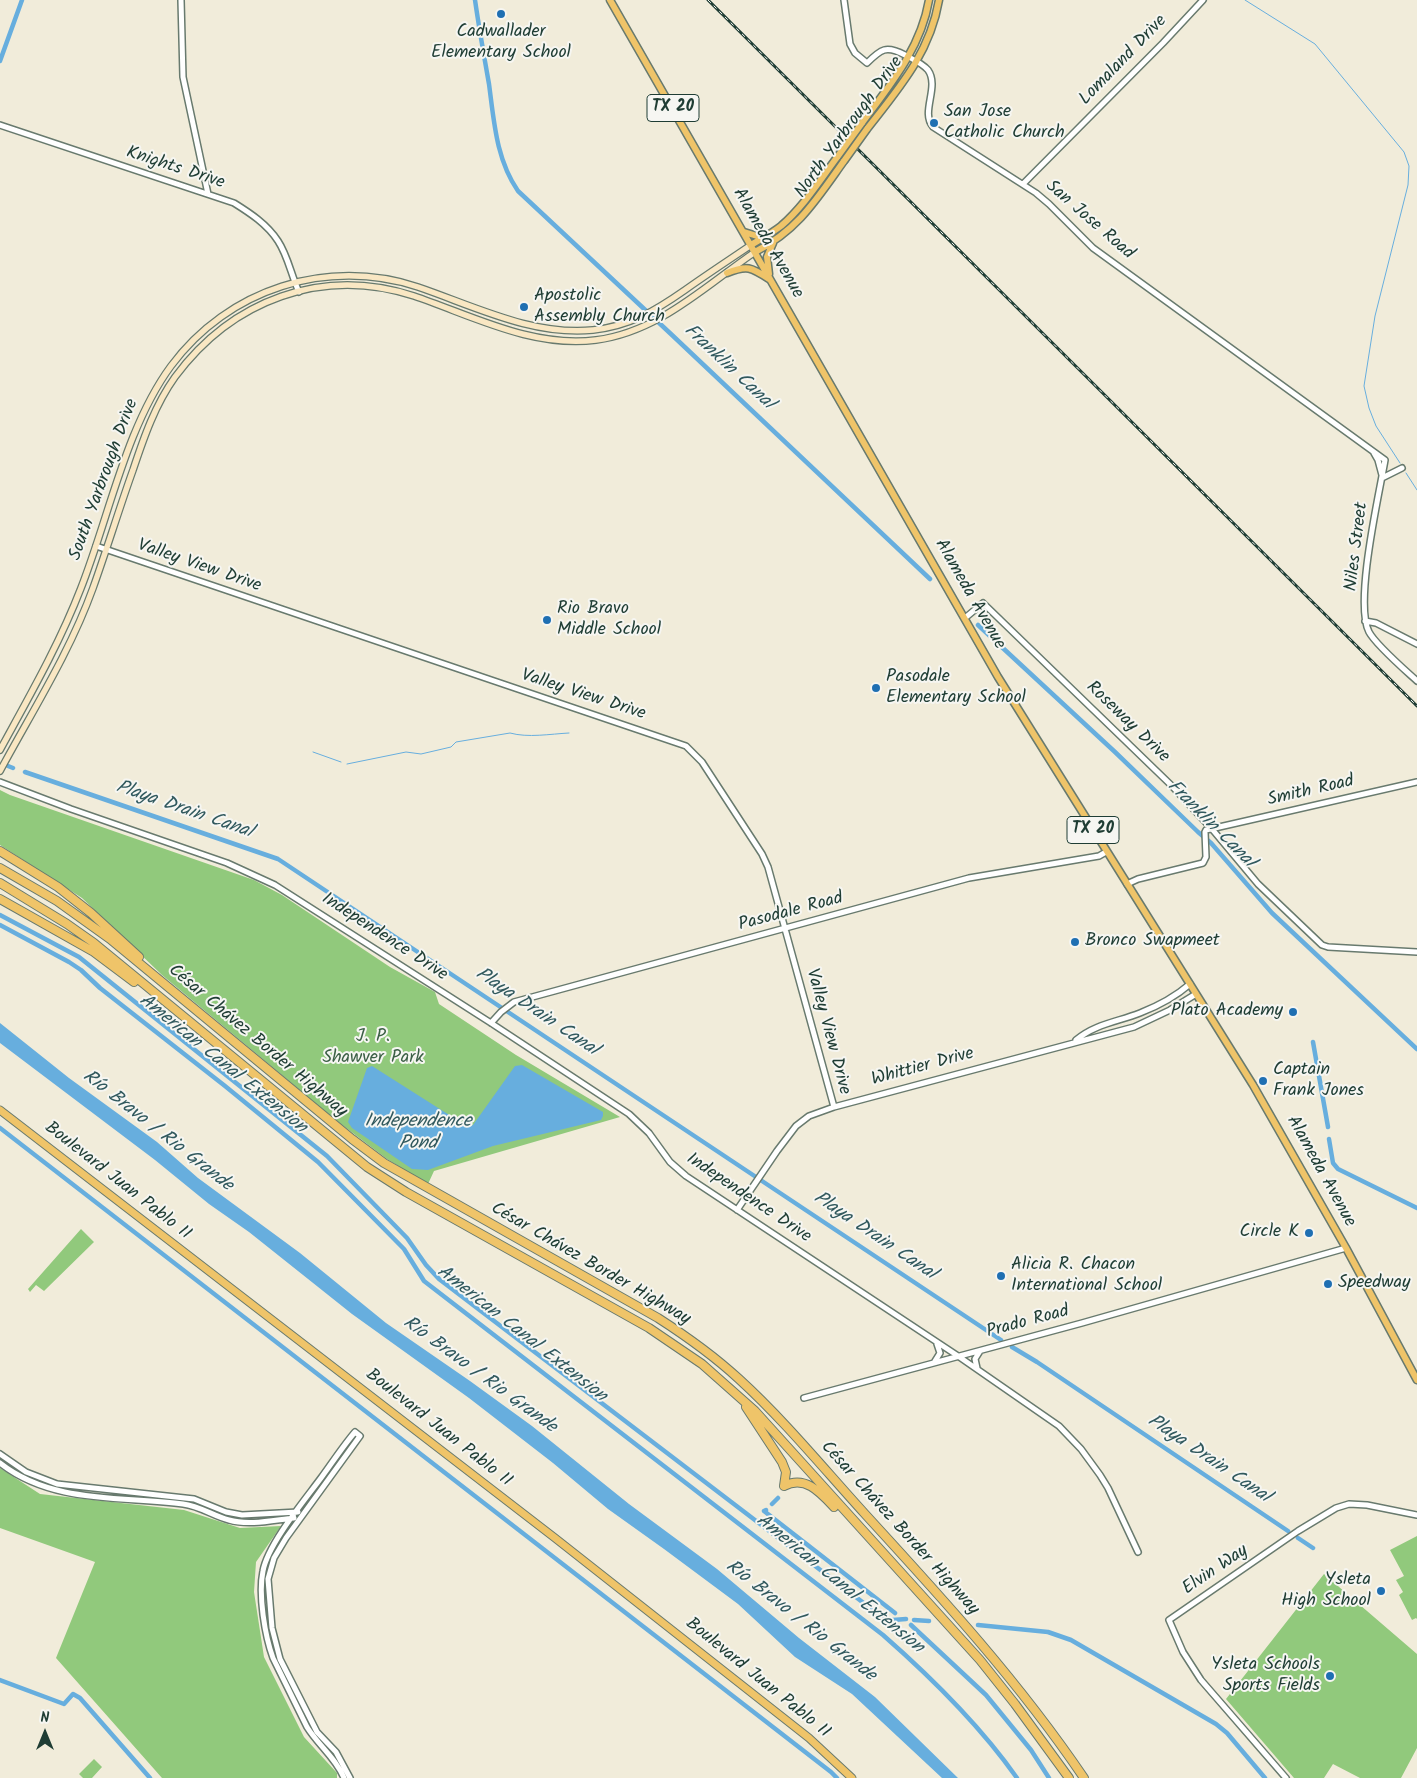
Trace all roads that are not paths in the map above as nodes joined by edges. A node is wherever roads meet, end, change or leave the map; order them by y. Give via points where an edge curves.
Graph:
1 (181, 0) edge
2 (610, 0) edge
3 (844, 0) edge
4 (929, 0) edge
5 (939, 0) edge
6 (1203, 0) edge
7 (909, 57) junction
8 (917, 62) junction
9 (0, 125) edge
10 (1023, 184) junction
11 (208, 194) junction
12 (742, 231) junction
13 (769, 234) junction
14 (774, 242) junction
15 (753, 249) junction
16 (727, 273) junction
17 (770, 280) junction
18 (294, 282) junction
19 (299, 292) junction
20 (1371, 448) junction
21 (1385, 460) joint
22 (1402, 468) dead end
23 (1382, 478) junction
24 (96, 546) junction
25 (105, 550) junction
26 (965, 618) junction
27 (1365, 621) junction
28 (1417, 644) edge
29 (1417, 681) edge
30 (0, 750) edge
31 (0, 770) edge
32 (0, 782) edge
33 (1417, 782) edge
34 (1212, 829) junction
35 (0, 851) edge
36 (1106, 852) junction
37 (0, 868) edge
38 (0, 882) edge
39 (1127, 884) junction
40 (0, 899) edge
41 (785, 928) junction
42 (1417, 952) edge
43 (164, 984) junction
44 (1190, 984) junction
45 (1196, 994) junction
46 (190, 1022) junction
47 (491, 1023) junction
48 (1074, 1042) junction
49 (834, 1107) junction
50 (0, 1110) edge
51 (737, 1210) junction
52 (1346, 1248) junction
53 (936, 1342) junction
54 (980, 1350) junction
55 (958, 1356) junction
56 (932, 1363) junction
57 (977, 1369) junction
58 (1417, 1380) edge
59 (728, 1386) junction
60 (804, 1398) dead end
61 (0, 1454) edge
62 (0, 1463) edge
63 (298, 1514) junction
64 (1417, 1515) edge
65 (292, 1518) junction
66 (879, 1548) junction
67 (1138, 1552) dead end
68 (344, 1778) edge
69 (350, 1778) edge
70 (852, 1778) edge
71 (1069, 1778) edge
72 (1084, 1778) edge
73 (1286, 1778) edge

1 - 11 street via 183,77
2 - 12 main road, Alameda Avenue / TX 20
3 - 7 street, San Jose Road via 848,37 855,53 867,63 878,52 886,50 896,50
4 - 7 main road, North Yarbrough Drive via 921,32
5 - 8 main road, North Yarbrough Drive via 931,31
6 - 10 street, Lomaland Drive
7 - 8 street, San Jose Road
7 - 13 main road, North Yarbrough Drive, bridge via 797,209
8 - 10 street, San Jose Road via 928,70 932,80 928,115 931,125
8 - 14 main road, North Yarbrough Drive, bridge via 803,217
9 - 11 street, Knights Drive
10 - 20 street, San Jose Road via 1049,204 1093,248
11 - 18 street, Knights Drive via 234,203 268,229 281,248
12 - 13 main road via 757,236
12 - 15 main road, Alameda Avenue / TX 20
13 - 15 main road, North Yarbrough Drive
14 - 15 main road, North Yarbrough Drive
14 - 17 main road via 767,257
15 - 16 main road, South Yarbrough Drive
15 - 17 main road, Alameda Avenue / TX 20
15 - 18 main road, South Yarbrough Drive via 645,316 602,329 583,331 524,324 386,279 349,275
16 - 17 main road via 743,267 753,268
16 - 19 main road, South Yarbrough Drive via 654,322 598,340 557,341 522,334 392,290 345,286
17 - 26 main road, Alameda Avenue / TX 20
18 - 19 street, Knights Drive
18 - 24 main road, South Yarbrough Drive via 254,296 220,317 193,340 170,368 150,398
19 - 25 main road, South Yarbrough Drive via 265,302 243,313 203,345 174,378 157,406
20 - 21 street, San Jose Road
20 - 23 street
21 - 23 street, Niles Street
22 - 23 street
23 - 27 street, Niles Street via 1365,574
24 - 25 street, Valley View Drive
24 - 30 main road, South Yarbrough Drive via 62,636
25 - 31 main road, South Yarbrough Drive via 71,639
25 - 41 street, Valley View Drive via 686,746 702,762 762,854
26 - 34 street, Roseway Drive via 983,603 1172,786
26 - 36 main road, Alameda Avenue / TX 20
27 - 28 street via 1376,623
27 - 29 street via 1371,636
32 - 47 street, Independence Drive via 257,875 295,896
33 - 34 street, Smith Road
34 - 39 street via 1206,830 1206,857 1200,864
34 - 42 street, Roseway Drive via 1258,884 1322,945
35 - 43 highway via 46,878 81,904
36 - 39 main road, Alameda Avenue / TX 20
36 - 41 street, Pasodale Road via 1099,856 969,878
37 - 43 highway, César Chávez Border Highway via 91,924
38 - 46 highway, César Chávez Border Highway via 87,938
39 - 44 main road, Alameda Avenue / TX 20
40 - 46 highway via 94,952
41 - 47 street, Pasodale Road via 523,1000 508,1006
41 - 49 street, Valley View Drive
43 - 72 highway, César Chávez Border Highway via 384,1163 658,1318 724,1365 768,1407 982,1643 1029,1700
44 - 45 main road, Alameda Avenue / TX 20
44 - 48 street, Whittier Drive via 1152,1008 1093,1028
45 - 48 street, Whittier Drive via 1134,1027
45 - 52 main road, Alameda Avenue / TX 20 via 1253,1085
46 - 59 highway, César Chávez Border Highway via 353,1157 515,1254 649,1328
47 - 51 street, Independence Drive via 629,1114 677,1169
48 - 49 street, Whittier Drive
49 - 51 street, Whittier Drive via 809,1116 796,1126
50 - 70 highway, Boulevard Juan Pablo II via 562,1544 809,1738
51 - 53 street, Independence Drive
52 - 54 street, Prado Road
52 - 58 main road, Alameda Avenue / TX 20
53 - 55 street, Independence Drive
53 - 56 street via 940,1353
54 - 55 street, Prado Road
54 - 57 street via 975,1359
55 - 56 street, Prado Road
55 - 57 street, Independence Drive
56 - 60 street, Prado Road
57 - 67 street, Independence Drive via 1058,1426 1078,1444 1108,1488
59 - 66 highway, César Chávez Border Highway via 755,1411
59 - 66 highway via 782,1462 786,1472 784,1486 794,1482 809,1484
61 - 63 street via 26,1472 57,1484 194,1499 242,1515
62 - 65 street via 30,1481 65,1493 192,1505 239,1522
63 - 63 street via 355,1432 361,1435 304,1512
63 - 65 street
63 - 69 street via 270,1570 268,1589 274,1639 280,1659 320,1736 341,1760
64 - 73 street, Elvin Way via 1349,1504 1329,1511 1169,1620 1183,1652 1201,1680
65 - 68 street via 270,1551 263,1572 262,1594 268,1640 273,1658 307,1727
66 - 71 highway, César Chávez Border Highway via 980,1660

